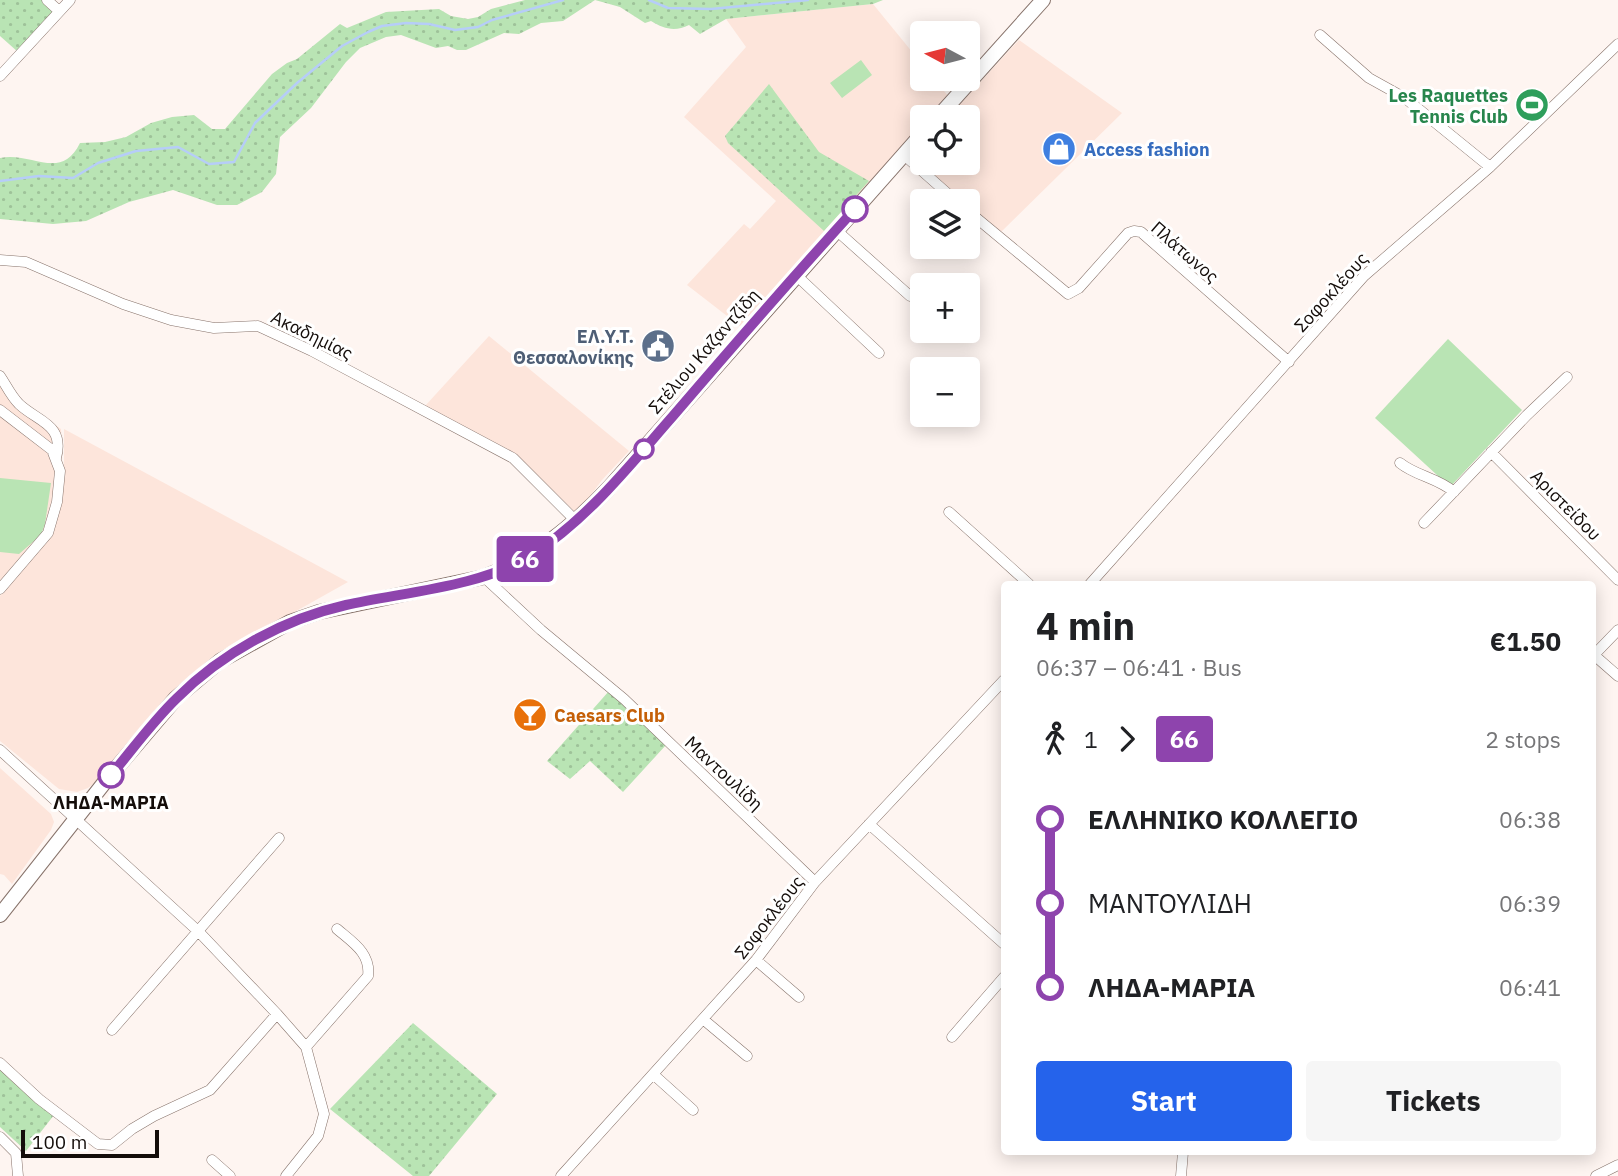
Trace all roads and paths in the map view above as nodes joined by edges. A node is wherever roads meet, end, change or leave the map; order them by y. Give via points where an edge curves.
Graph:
1 (47, 0) edge
2 (70, 0) edge
3 (1043, 0) edge
4 (59, 11) junction
5 (1320, 34) dead end
6 (1618, 44) edge
7 (0, 76) edge
8 (949, 105) edge
9 (910, 148) edge
10 (904, 155) junction
11 (1490, 167) junction
12 (942, 189) edge
13 (980, 221) edge
14 (836, 230) junction
15 (0, 260) edge
16 (796, 275) junction
17 (910, 295) edge
18 (879, 353) dead end
19 (1289, 362) junction
20 (0, 376) edge
21 (1567, 377) dead end
22 (0, 410) edge
23 (1491, 452) junction
24 (56, 458) junction
25 (1401, 463) dead end
26 (1454, 492) junction
27 (949, 512) dead end
28 (576, 521) junction
29 (1424, 523) dead end
30 (484, 577) junction
31 (1618, 580) edge
32 (1026, 581) edge
33 (1093, 581) edge
34 (0, 589) edge
35 (1618, 630) edge
36 (1596, 653) edge
37 (1596, 658) edge
38 (1618, 676) edge
39 (1001, 683) edge
40 (0, 750) edge
41 (75, 819) junction
42 (869, 824) junction
43 (279, 838) dead end
44 (815, 882) junction
45 (0, 915) edge
46 (337, 929) dead end
47 (199, 932) junction
48 (1001, 941) edge
49 (756, 960) junction
50 (1001, 980) edge
51 (799, 997) dead end
52 (277, 1014) junction
53 (704, 1020) junction
54 (112, 1030) dead end
55 (952, 1037) dead end
56 (306, 1047) junction
57 (747, 1056) dead end
58 (0, 1063) edge
59 (654, 1075) junction
60 (693, 1110) dead end
61 (0, 1138) edge
62 (1183, 1155) edge
63 (212, 1160) dead end
64 (1618, 1165) edge
65 (18, 1176) edge
66 (230, 1176) edge
67 (286, 1176) edge
68 (561, 1176) edge
69 (1181, 1176) edge
70 (1596, 1176) edge

1 - 4 street
2 - 4 street
3 - 8 main road
4 - 7 street
5 - 11 street via 1369,78 1405,98
6 - 11 street, Σοφοκλέους
9 - 10 main road, Στέλιου Καζαντζίδη
10 - 12 street
10 - 14 main road, Στέλιου Καζαντζίδη
11 - 19 street, Σοφοκλέους via 1375,265
13 - 19 street, Πλάτωνος via 1068,294 1079,288 1128,233 1141,232
14 - 16 main road, Στέλιου Καζαντζίδη
14 - 17 street
15 - 28 street, Ακαδημίας via 26,262 171,320 214,328 258,326 513,458
16 - 18 street
16 - 28 main road, Στέλιου Καζαντζίδη
19 - 33 street, Σοφοκλέους
20 - 24 street via 18,403 53,429 59,446
21 - 23 street
22 - 24 street
23 - 26 street
23 - 31 street, Αριστείδου
24 - 34 street via 59,486 50,528
25 - 26 street
26 - 29 street
27 - 32 street
28 - 30 main road, Στέλιου Καζαντζίδη via 529,557
30 - 41 main road, Στέλιου Καζαντζίδη via 319,612 290,622 220,662 176,698
30 - 44 street, Μαντουλίδη via 624,699
35 - 36 street
37 - 38 street
39 - 42 street, Σοφοκλέους
40 - 41 street
41 - 45 main road, Στέλιου Καζαντζίδη
41 - 47 street
42 - 44 street, Σοφοκλέους
42 - 48 street
43 - 47 street
44 - 49 street, Σοφοκλέους
46 - 56 street via 368,960 368,976
47 - 52 street
47 - 54 street
49 - 51 street
49 - 53 street, Σοφοκλέους
50 - 55 street
52 - 56 street
52 - 58 street via 210,1090 154,1116 112,1145 98,1144
53 - 57 street
53 - 59 street, Σοφοκλέους
56 - 67 street via 322,1101 322,1125 311,1147
59 - 60 street
59 - 68 street, Σοφοκλέους
61 - 65 street via 16,1153
62 - 69 street
63 - 66 street
64 - 70 street

